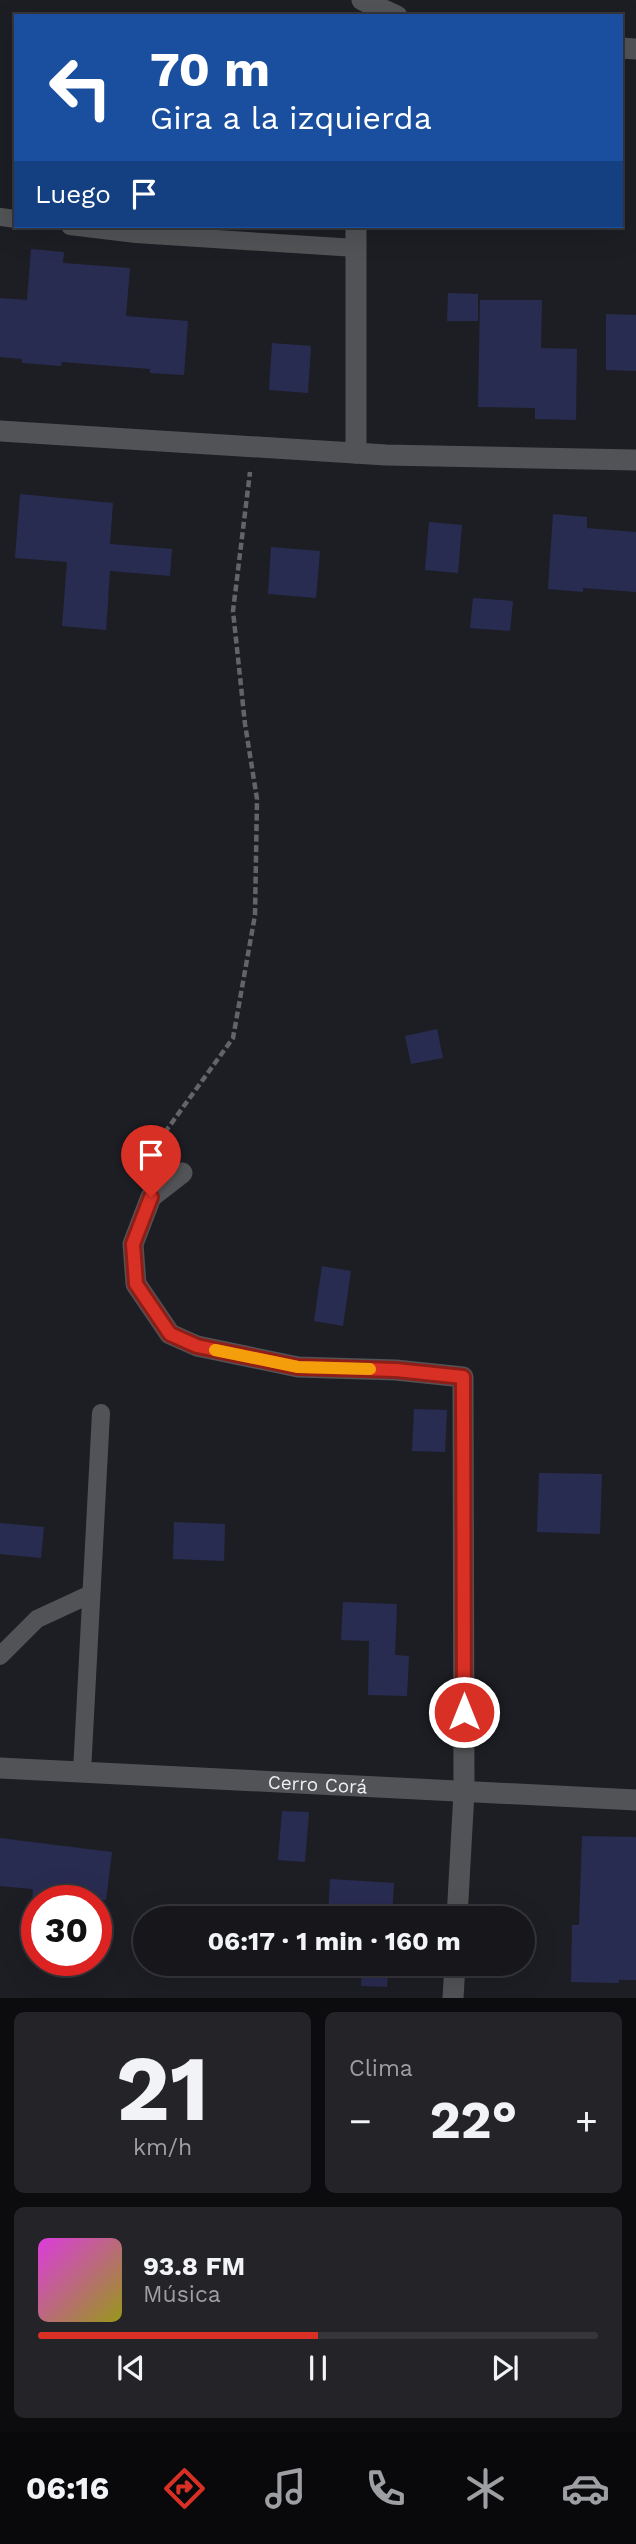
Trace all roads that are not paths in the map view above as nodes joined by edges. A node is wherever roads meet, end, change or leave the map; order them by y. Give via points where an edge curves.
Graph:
1 (362, 0) edge
2 (393, 14) edge
3 (86, 228) edge
4 (356, 228) edge
5 (356, 248) junction
6 (0, 431) edge
7 (356, 453) junction
8 (636, 460) edge
9 (182, 1173) road end
10 (101, 1413) dead end
11 (91, 1594) junction
12 (0, 1656) edge
13 (0, 1768) edge
14 (82, 1772) junction
15 (464, 1792) junction
16 (636, 1800) edge
17 (458, 1906) edge
18 (454, 1976) edge
19 (453, 1998) edge

1 - 2 street
3 - 5 lane
4 - 5 street
5 - 7 street
6 - 7 street
7 - 8 street
9 - 15 street via 151,1197 133,1244 136,1284 170,1334 197,1346 298,1367 463,1377
10 - 11 lane
11 - 12 lane via 37,1619
11 - 14 lane
13 - 14 street, Cerro Corá
14 - 15 street, Cerro Corá
15 - 16 street, Cerro Corá
15 - 17 street
18 - 19 street

